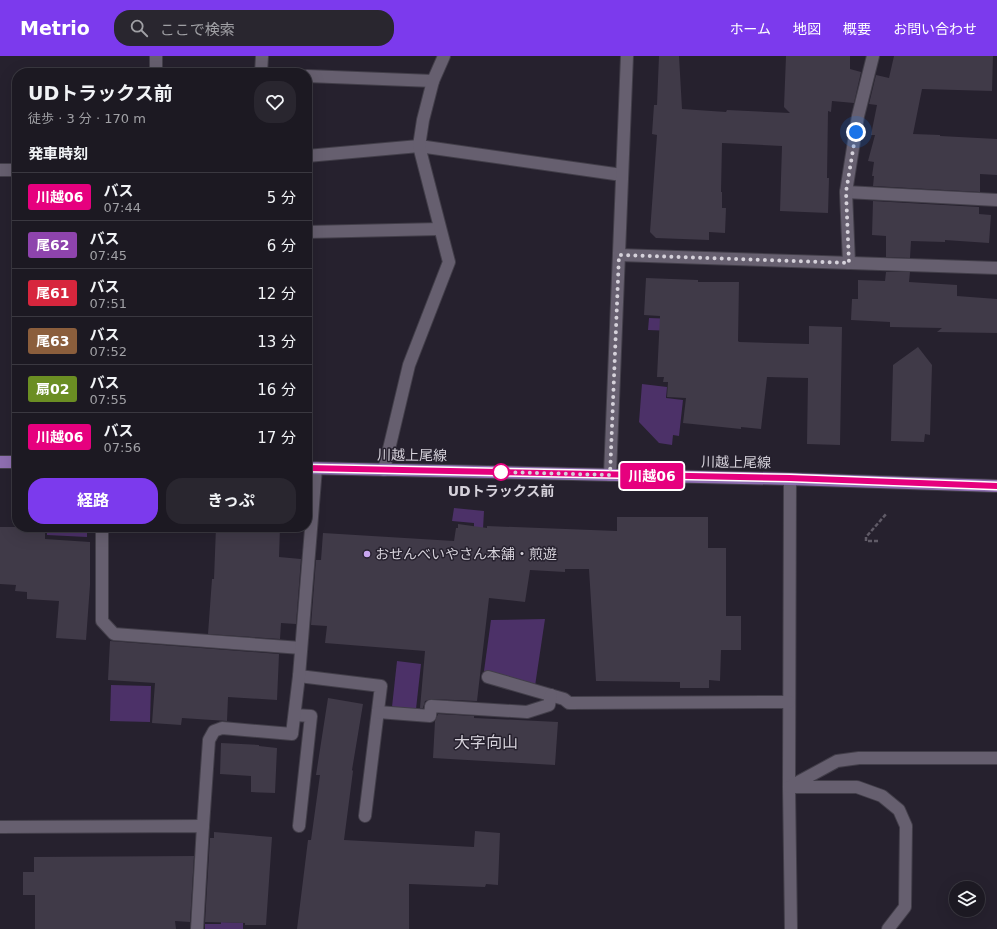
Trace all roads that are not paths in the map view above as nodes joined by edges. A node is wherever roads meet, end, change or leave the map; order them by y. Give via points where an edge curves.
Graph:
1 (156, 56) edge
2 (262, 56) edge
3 (444, 56) edge
4 (627, 56) edge
5 (873, 56) edge
6 (156, 68) edge
7 (261, 68) edge
8 (312, 76) edge
9 (433, 81) junction
10 (419, 146) junction
11 (312, 156) edge
12 (0, 170) edge
13 (12, 170) edge
14 (622, 174) junction
15 (846, 192) junction
16 (997, 200) edge
17 (440, 229) junction
18 (312, 232) edge
19 (619, 255) junction
20 (849, 263) junction
21 (997, 268) edge
22 (0, 462) edge
23 (12, 462) edge
24 (312, 468) edge
25 (384, 470) junction
26 (610, 475) junction
27 (790, 478) junction
28 (997, 486) edge
29 (102, 532) edge
30 (308, 532) edge
31 (301, 648) junction
32 (299, 676) junction
33 (488, 677) dead end
34 (551, 695) junction
35 (789, 702) junction
36 (378, 712) junction
37 (295, 714) junction
38 (997, 758) edge
39 (789, 787) junction
40 (365, 816) dead end
41 (203, 826) junction
42 (299, 826) dead end
43 (0, 827) edge
44 (197, 929) edge
45 (790, 929) edge
46 (888, 929) edge

1 - 6 street
2 - 7 street
3 - 9 street
4 - 14 street
5 - 15 street via 858,116
8 - 9 street
9 - 10 street
10 - 11 street
10 - 14 street
10 - 17 street
12 - 13 street
14 - 19 street
15 - 16 street
15 - 20 street
17 - 18 street
17 - 25 street via 449,262 409,365
19 - 20 street
19 - 26 street
20 - 21 street
22 - 23 main road
24 - 25 main road, 川越上尾線
25 - 26 main road, 川越上尾線
26 - 27 main road, 川越上尾線
27 - 28 main road, 川越上尾線
27 - 35 street
29 - 31 street via 102,621 114,634
30 - 31 street
31 - 32 street
32 - 36 street via 381,686
32 - 37 street
33 - 34 street
34 - 35 street via 569,703
34 - 36 street via 549,706 527,712 431,706 430,716
35 - 39 street
36 - 40 street
37 - 41 street via 292,734 222,728 214,731 209,740
37 - 42 street via 311,716
38 - 39 street via 859,758 837,761
39 - 45 street
39 - 46 street via 857,787 882,796 898,810 906,826 905,906
41 - 43 street
41 - 44 street

